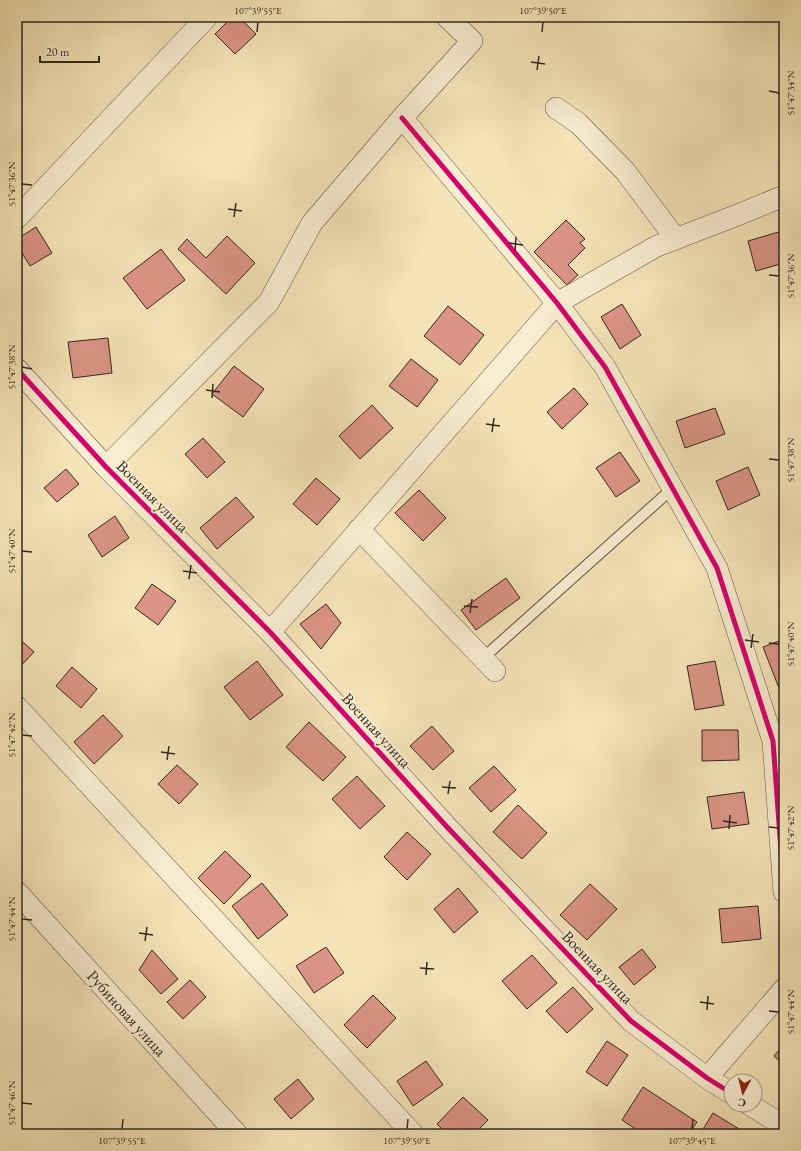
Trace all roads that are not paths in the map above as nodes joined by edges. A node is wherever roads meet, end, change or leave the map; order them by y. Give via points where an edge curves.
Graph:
1 (207, 17) edge
2 (447, 17) edge
3 (556, 108) dead end
4 (402, 118) junction
5 (784, 196) edge
6 (17, 218) edge
7 (676, 239) junction
8 (557, 303) junction
9 (17, 369) edge
10 (106, 467) junction
11 (672, 488) junction
12 (359, 529) junction
13 (270, 632) junction
14 (489, 664) joint
15 (17, 707) edge
16 (17, 892) edge
17 (784, 892) edge
18 (784, 989) edge
19 (707, 1078) junction
20 (723, 1088) edge
21 (763, 1113) edge
22 (784, 1126) edge
23 (237, 1134) edge
24 (413, 1134) edge

1 - 6 street
2 - 4 street via 472,41
3 - 7 street via 578,123 625,172
4 - 8 street
4 - 10 street via 312,223 269,302
5 - 7 street
7 - 8 street via 657,246
8 - 11 street via 605,367
8 - 12 street
9 - 10 street, Военная улица
10 - 13 street, Военная улица
11 - 14 lane
11 - 17 street via 717,568 773,741
12 - 13 street
12 - 14 street
13 - 19 street, Военная улица via 448,828 631,1021
15 - 24 street
16 - 23 street, Рубиновая улица
18 - 19 street
19 - 20 street, Военная улица
21 - 22 street

